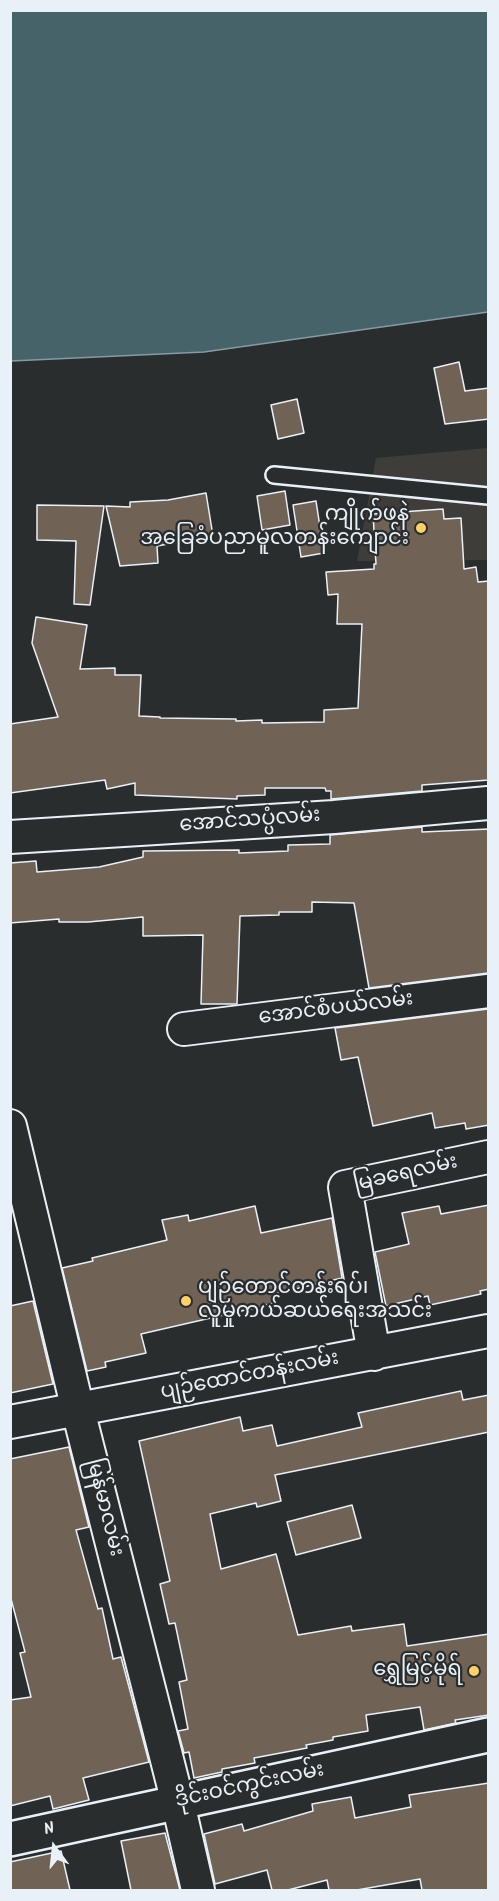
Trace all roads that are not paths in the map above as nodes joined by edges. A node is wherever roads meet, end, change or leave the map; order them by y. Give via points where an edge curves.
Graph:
1 (274, 475) dead end
2 (489, 496) edge
3 (489, 803) edge
4 (10, 837) edge
5 (489, 991) edge
6 (184, 1029) dead end
7 (10, 1126) edge
8 (489, 1157) edge
9 (489, 1331) edge
10 (374, 1354) junction
11 (78, 1410) junction
12 (10, 1422) edge
13 (489, 1735) edge
14 (178, 1803) junction
15 (10, 1839) edge
16 (198, 1890) edge

1 - 2 lane
3 - 4 street, အောင်သပ္ပံလမ်း
5 - 6 street, အောင်စံပယ်လမ်း
7 - 11 street, မြန်မာလမ်း
8 - 10 street, မြခရေလမ်း via 345,1187
9 - 10 street, ပျဉ်ထောင်တန်းလမ်း
10 - 11 street, ပျဉ်ထောင်တန်းလမ်း
11 - 12 street, ပျဉ်ထောင်တန်းလမ်း
11 - 14 street, မြန်မာလမ်း
13 - 14 street, ဒိုင်းဝင်ကွင်းလမ်း
14 - 15 street, ဒိုင်းဝင်ကွင်းလမ်း
14 - 16 street, မြန်မာလမ်း

